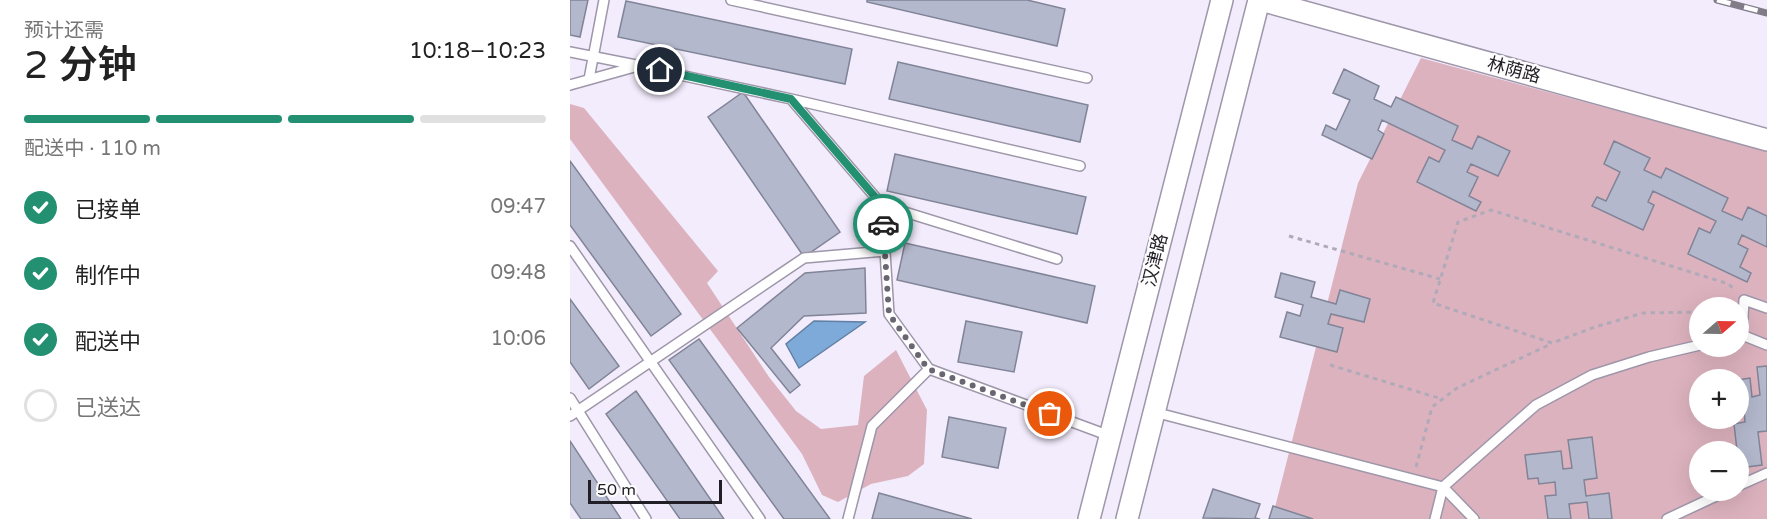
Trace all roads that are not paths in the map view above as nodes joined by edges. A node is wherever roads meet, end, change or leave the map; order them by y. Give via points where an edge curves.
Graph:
1 (604, 0) edge
2 (732, 0) edge
3 (1222, 0) edge
4 (1260, 0) edge
5 (570, 52) edge
6 (593, 57) junction
7 (639, 66) junction
8 (1087, 78) dead end
9 (589, 80) junction
10 (570, 85) edge
11 (791, 99) junction
12 (1767, 140) edge
13 (1080, 166) dead end
14 (882, 205) junction
15 (570, 246) edge
16 (885, 251) junction
17 (1057, 259) dead end
18 (1749, 302) edge
19 (1767, 308) edge
20 (1749, 339) edge
21 (1767, 345) edge
22 (1689, 348) edge
23 (650, 362) junction
24 (928, 369) junction
25 (570, 398) edge
26 (579, 410) junction
27 (1154, 412) junction
28 (570, 416) edge
29 (1110, 436) junction
30 (1767, 473) edge
31 (1749, 481) edge
32 (1443, 487) junction
33 (1706, 501) edge
34 (1688, 510) junction
35 (646, 519) edge
36 (760, 519) edge
37 (848, 519) edge
38 (1089, 519) edge
39 (1127, 519) edge
40 (1435, 519) edge
41 (1474, 519) edge
42 (1667, 519) edge
43 (1677, 519) edge

1 - 6 lane
2 - 8 lane
3 - 29 street, 汉津路
4 - 12 street, 林荫路
4 - 27 street, 汉津路
5 - 6 lane
6 - 7 lane
6 - 9 lane
7 - 9 lane
7 - 11 lane
9 - 10 lane
11 - 13 lane
11 - 14 lane
14 - 16 lane
14 - 17 lane
15 - 23 lane
16 - 23 lane via 804,258
16 - 24 lane via 889,314
18 - 19 lane
20 - 21 lane
22 - 32 lane via 1592,375 1536,405
23 - 26 lane
23 - 36 lane
24 - 29 lane
24 - 37 lane via 872,426
25 - 26 lane
26 - 28 lane
26 - 35 lane
27 - 32 lane
27 - 39 street, 汉津路
29 - 38 street, 汉津路
30 - 31 lane
32 - 40 lane
32 - 41 lane
33 - 34 lane
34 - 42 lane
34 - 43 lane

